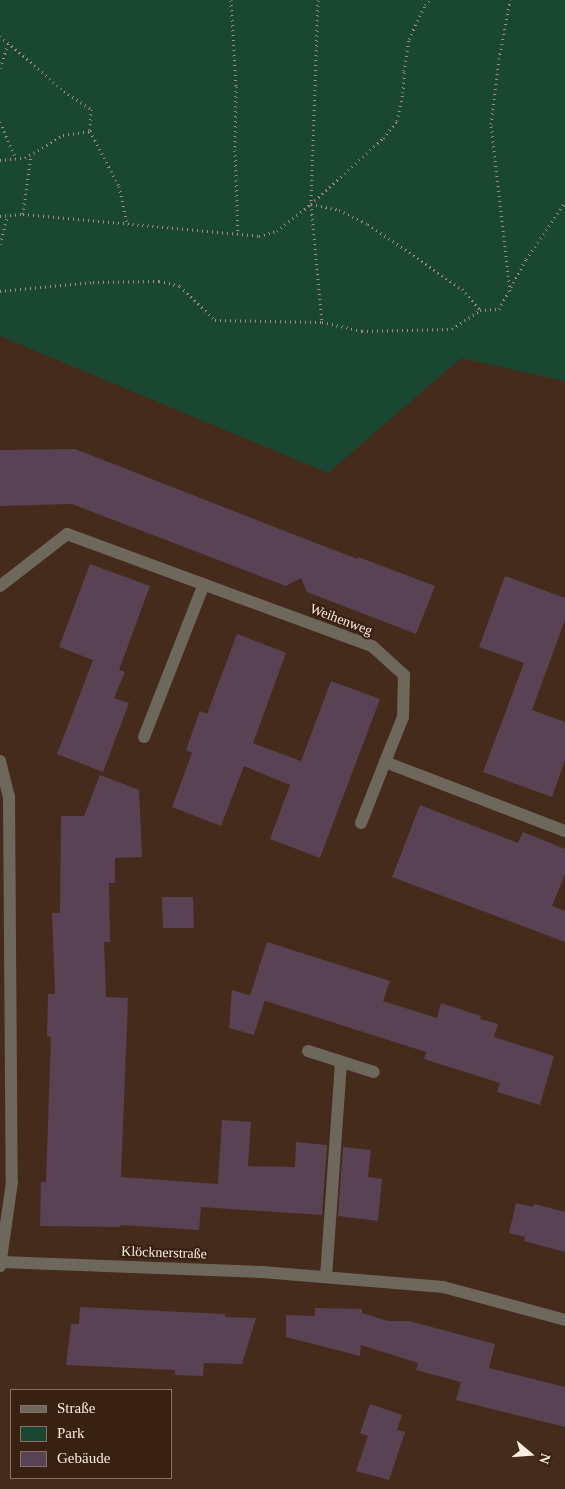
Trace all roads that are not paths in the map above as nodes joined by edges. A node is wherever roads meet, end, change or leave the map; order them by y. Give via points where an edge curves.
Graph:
1 (204, 584) junction
2 (0, 586) edge
3 (144, 737) dead end
4 (0, 761) edge
5 (385, 762) junction
6 (361, 824) dead end
7 (565, 831) edge
8 (308, 1051) dead end
9 (341, 1062) junction
10 (374, 1072) dead end
11 (1, 1264) edge
12 (326, 1278) junction
13 (565, 1320) edge

1 - 2 street, Weihenweg via 66,534
1 - 3 street
1 - 5 street, Weihenweg via 372,646 404,675 403,717
4 - 11 street via 9,796 12,1182
5 - 6 street, Weihenweg
5 - 7 street
8 - 9 street
9 - 10 street
9 - 12 street
11 - 12 street, Klöcknerstraße via 262,1272
12 - 13 street, Klöcknerstraße via 444,1288

